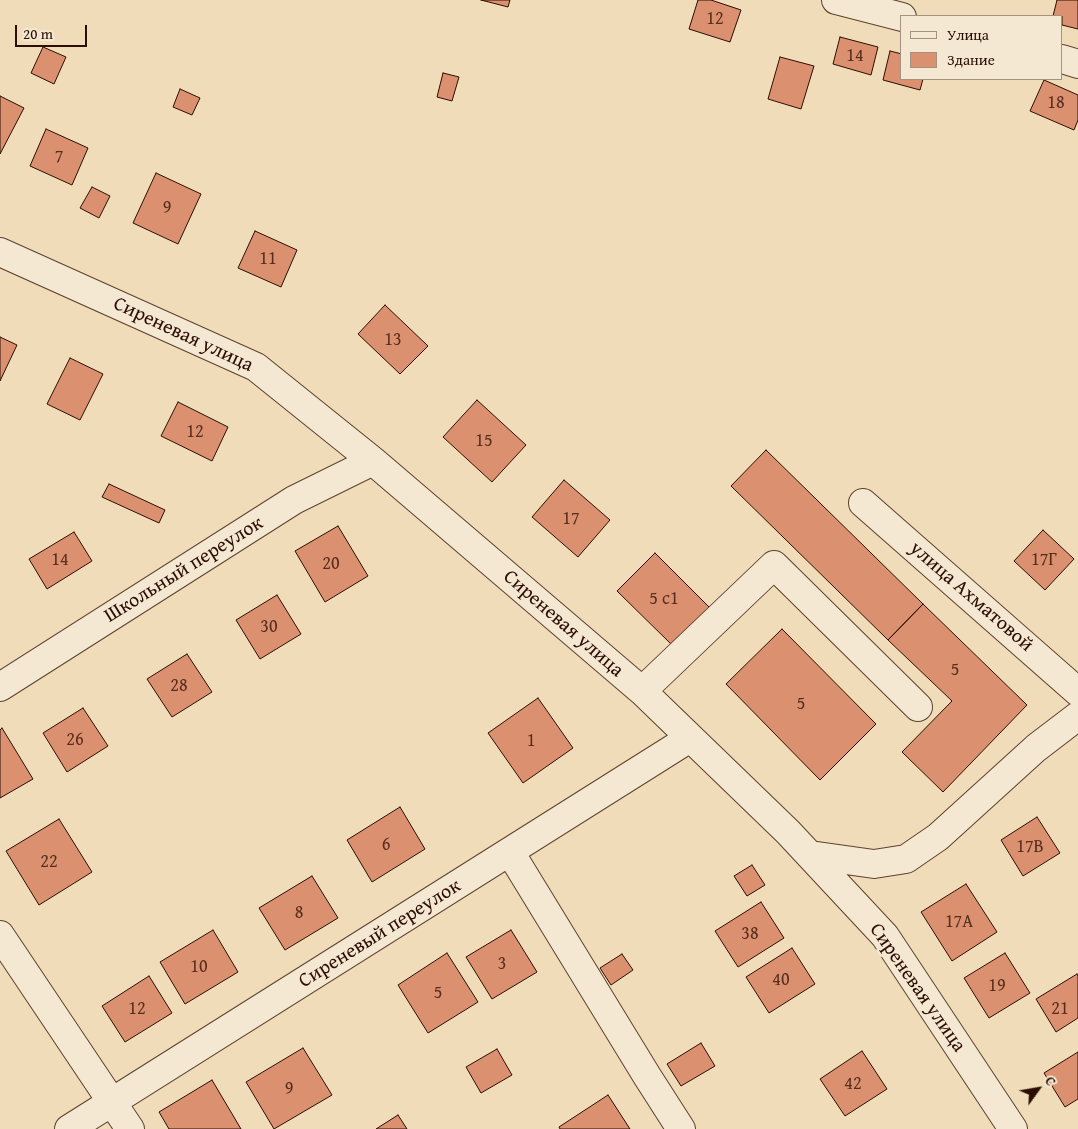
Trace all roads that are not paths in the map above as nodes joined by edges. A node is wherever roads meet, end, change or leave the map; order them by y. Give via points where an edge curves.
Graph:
1 (836, 0) edge
2 (900, 16) edge
3 (1063, 60) edge
4 (1078, 64) edge
5 (0, 252) edge
6 (373, 461) junction
7 (863, 503) dead end
8 (0, 687) edge
9 (642, 692) junction
10 (1078, 692) edge
11 (918, 707) dead end
12 (1078, 716) edge
13 (690, 738) junction
14 (510, 852) junction
15 (810, 855) junction
16 (0, 935) edge
17 (113, 1102) junction
18 (1006, 1127) edge
19 (69, 1129) edge
20 (130, 1129) edge
21 (681, 1129) edge

1 - 2 street
3 - 4 street
5 - 6 street, Сиреневая улица via 256,367
6 - 8 street, Школьный переулок via 294,500
6 - 9 street, Сиреневая улица
7 - 10 street, улица Ахматовой
9 - 11 street via 774,565
9 - 13 street, Сиреневая улица
12 - 15 street via 1036,748 938,837 906,859 874,864
13 - 14 street, Сиреневый переулок
13 - 15 street, Сиреневая улица
14 - 17 street, Сиреневый переулок
14 - 21 street
15 - 18 street, Сиреневая улица via 885,936
16 - 17 street
17 - 19 street, Сиреневый переулок
17 - 20 street

